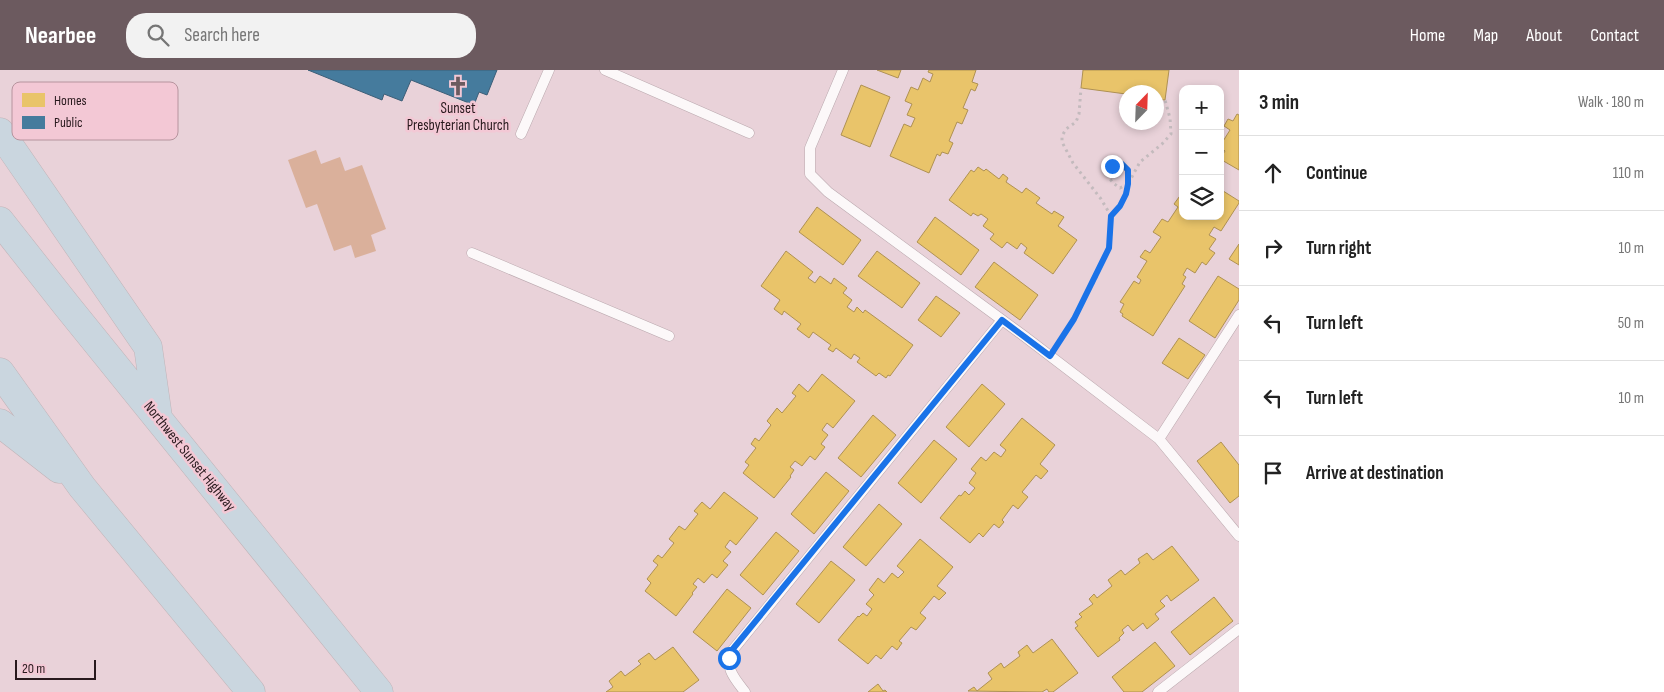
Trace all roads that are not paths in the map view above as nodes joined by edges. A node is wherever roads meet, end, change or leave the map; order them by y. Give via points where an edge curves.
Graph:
1 (549, 70) edge
2 (605, 70) edge
3 (843, 70) edge
4 (0, 132) edge
5 (749, 133) dead end
6 (521, 134) dead end
7 (0, 221) edge
8 (472, 253) dead end
9 (1239, 315) edge
10 (1002, 320) junction
11 (669, 336) dead end
12 (0, 372) edge
13 (158, 417) junction
14 (0, 423) edge
15 (1159, 439) junction
16 (82, 487) junction
17 (1239, 536) edge
18 (1239, 629) edge
19 (251, 692) edge
20 (379, 692) edge
21 (745, 692) edge
22 (1158, 692) edge

1 - 6 lane
2 - 5 lane
3 - 10 lane via 810,148 810,174 828,192
4 - 13 highway via 148,347
7 - 13 highway, Northwest Sunset Highway
8 - 11 lane
9 - 15 lane
10 - 15 lane
10 - 21 lane via 732,650 730,668
12 - 16 highway
13 - 20 highway, Northwest Sunset Highway
14 - 16 highway
15 - 17 lane
16 - 19 highway
18 - 22 lane

